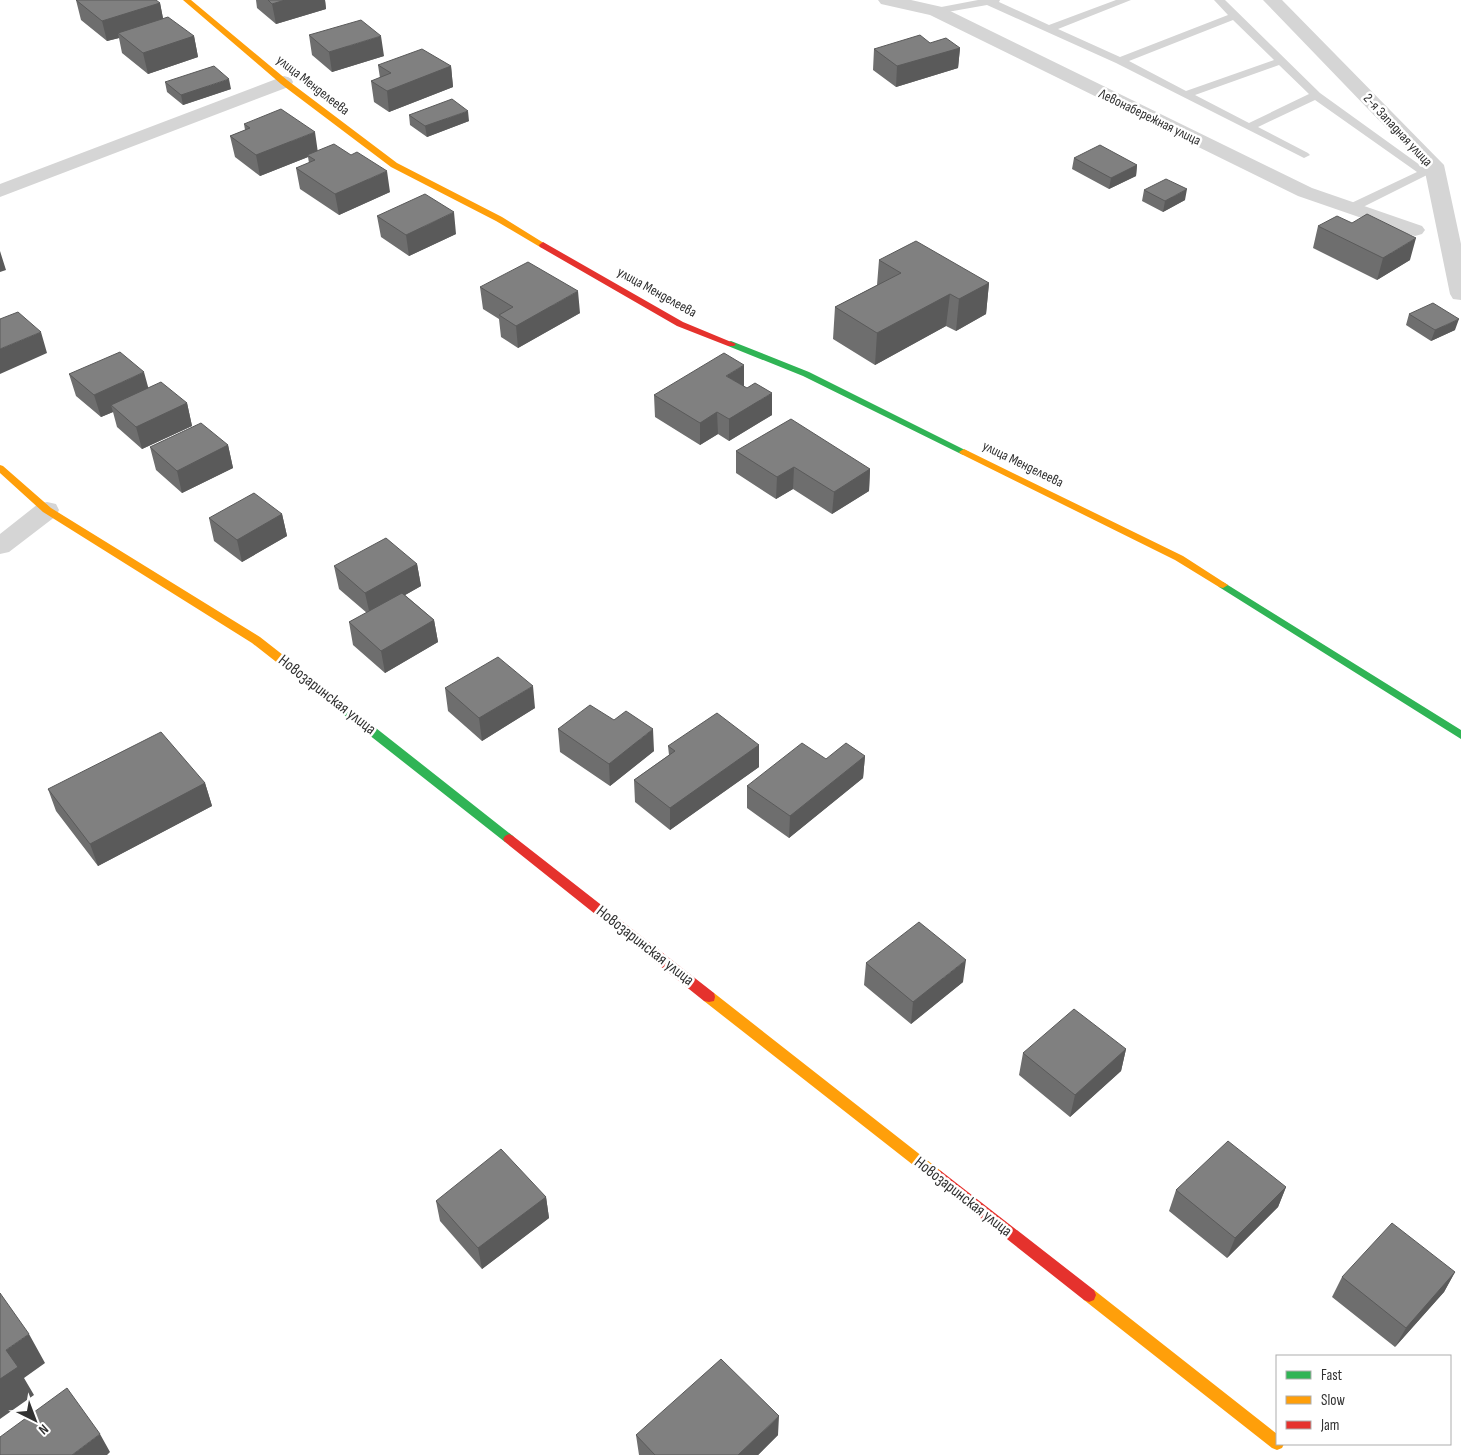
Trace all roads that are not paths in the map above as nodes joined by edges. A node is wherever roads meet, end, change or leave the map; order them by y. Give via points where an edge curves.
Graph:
1 (186, 0) edge
2 (887, 0) edge
3 (1126, 0) edge
4 (1219, 0) edge
5 (1272, 0) edge
6 (993, 1) edge
7 (936, 11) junction
8 (1236, 16) junction
9 (1051, 28) junction
10 (1120, 61) junction
11 (1281, 61) junction
12 (284, 82) junction
13 (1187, 94) junction
14 (1316, 94) junction
15 (1251, 126) junction
16 (1304, 155) dead end
17 (0, 192) edge
18 (1349, 209) junction
19 (1415, 230) dead end
20 (1461, 294) edge
21 (0, 468) edge
22 (47, 510) junction
23 (0, 546) edge
24 (1461, 735) edge
25 (1276, 1442) edge
26 (1279, 1445) edge
27 (1292, 1455) edge

1 - 12 street, улица Менделеева
2 - 7 street, Левонабережная улица
3 - 9 lane
4 - 8 lane
5 - 20 street, 2-я Западная улица via 1434,165
6 - 7 lane
6 - 9 lane
7 - 18 street, Левонабережная улица via 1260,171
8 - 10 lane
8 - 11 lane
9 - 10 lane
10 - 13 lane
11 - 13 lane
11 - 14 lane
12 - 17 street
12 - 24 street, улица Менделеева via 394,165 499,219 680,324 806,374 1180,558
13 - 15 lane
14 - 15 lane
14 - 18 lane via 1425,173
15 - 16 lane
18 - 19 street, Левонабережная улица
21 - 22 street, Новозаринская улица
22 - 23 street
22 - 25 street, Новозаринская улица via 256,640
26 - 27 street, Новозаринская улица

